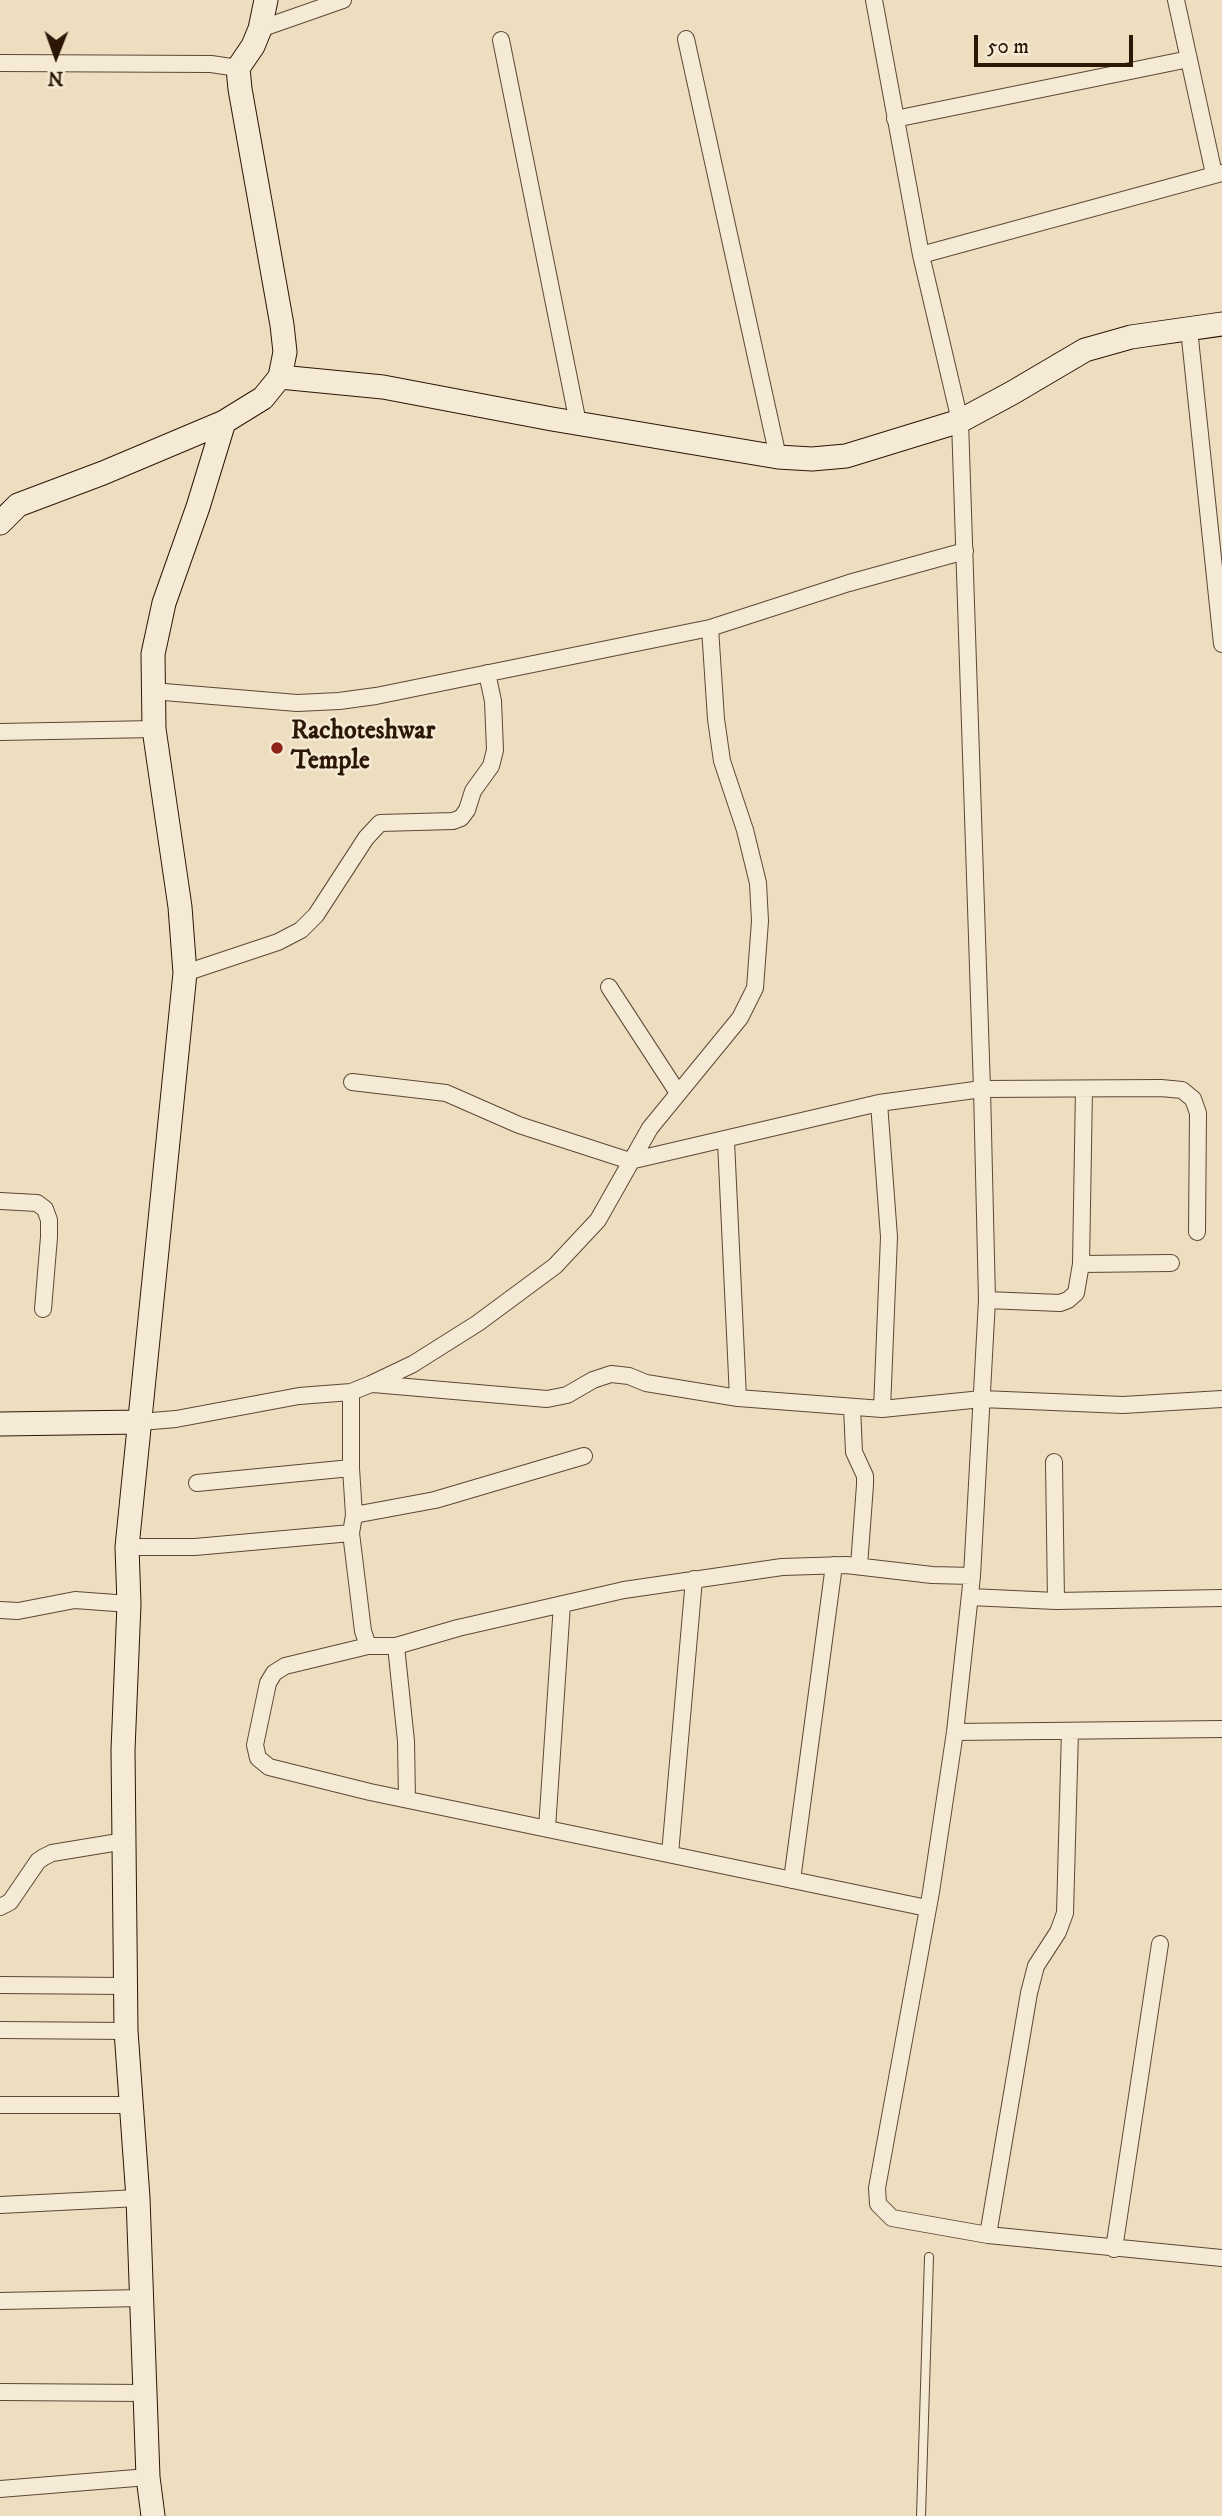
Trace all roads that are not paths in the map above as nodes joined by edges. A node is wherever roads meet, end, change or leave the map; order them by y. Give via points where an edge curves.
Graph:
1 (266, 0) edge
2 (344, 0) edge
3 (874, 0) edge
4 (1176, 0) edge
5 (260, 29) junction
6 (686, 39) dead end
7 (501, 40) dead end
8 (1189, 59) junction
9 (0, 63) edge
10 (238, 68) junction
11 (895, 119) junction
12 (1218, 174) edge
13 (921, 255) junction
14 (1222, 324) edge
15 (1189, 329) junction
16 (280, 377) junction
17 (960, 421) junction
18 (224, 422) junction
19 (578, 424) junction
20 (778, 457) junction
21 (0, 523) edge
22 (965, 551) junction
23 (710, 628) junction
24 (1222, 644) edge
25 (487, 673) junction
26 (152, 691) junction
27 (154, 729) junction
28 (0, 732) edge
29 (185, 973) junction
30 (609, 986) dead end
31 (352, 1082) dead end
32 (982, 1089) junction
33 (1084, 1089) junction
34 (678, 1093) junction
35 (879, 1103) junction
36 (726, 1141) junction
37 (630, 1161) junction
38 (0, 1200) edge
39 (1197, 1232) dead end
40 (1080, 1264) junction
41 (1171, 1264) dead end
42 (987, 1300) junction
43 (43, 1309) dead end
44 (371, 1384) junction
45 (351, 1392) junction
46 (738, 1398) junction
47 (982, 1399) junction
48 (1222, 1399) edge
49 (852, 1407) junction
50 (882, 1409) junction
51 (140, 1422) junction
52 (0, 1424) edge
53 (584, 1456) dead end
54 (1054, 1462) dead end
55 (351, 1468) junction
56 (197, 1483) dead end
57 (354, 1515) junction
58 (352, 1533) junction
59 (127, 1547) junction
60 (834, 1565) junction
61 (859, 1566) junction
62 (972, 1576) junction
63 (694, 1579) junction
64 (970, 1597) junction
65 (1222, 1598) edge
66 (1056, 1601) junction
67 (130, 1604) junction
68 (562, 1604) junction
69 (0, 1610) edge
70 (368, 1646) junction
71 (396, 1646) junction
72 (1222, 1730) edge
73 (1070, 1731) junction
74 (955, 1732) junction
75 (407, 1799) junction
76 (547, 1828) junction
77 (125, 1841) junction
78 (670, 1854) junction
79 (792, 1880) junction
80 (0, 1907) edge
81 (927, 1908) junction
82 (1160, 1944) dead end
83 (0, 1985) edge
84 (127, 1986) junction
85 (0, 2030) edge
86 (127, 2031) junction
87 (0, 2105) edge
88 (131, 2105) junction
89 (138, 2198) junction
90 (0, 2205) edge
91 (988, 2235) junction
92 (1114, 2249) junction
93 (929, 2257) dead end
94 (1222, 2258) edge
95 (141, 2298) junction
96 (0, 2301) edge
97 (0, 2392) edge
98 (145, 2393) junction
99 (148, 2477) junction
100 (0, 2488) edge
101 (153, 2516) edge
102 (921, 2516) edge

1 - 5 street
2 - 5 street
3 - 11 street
4 - 8 street
5 - 10 street
6 - 20 street
7 - 19 street
8 - 11 street
8 - 12 street
9 - 10 street
10 - 16 street via 282,325 285,352
11 - 13 street
12 - 13 street
13 - 17 street
14 - 15 street
15 - 17 street via 1131,337 1085,350
15 - 24 street
16 - 18 street via 263,398
16 - 19 street via 383,387
17 - 20 street via 846,456
17 - 22 street
18 - 21 street via 18,505
18 - 26 street via 164,603 153,654
19 - 20 street
22 - 23 street
22 - 32 street
23 - 25 street
23 - 34 street via 722,761 746,830 758,883 760,921 755,988 740,1018
25 - 26 street via 339,701 265,701
25 - 29 street via 495,750 491,766 461,818 380,823 301,930
26 - 27 street
27 - 28 street
27 - 29 street
29 - 51 street
30 - 34 street
31 - 37 street via 446,1093 519,1125
32 - 33 street
32 - 35 street
32 - 42 street
33 - 39 street via 1161,1088 1182,1090 1193,1099 1198,1113
33 - 40 street
34 - 37 street
35 - 36 street
35 - 50 street via 889,1237
36 - 37 street
36 - 46 street
37 - 44 street via 598,1220 555,1266 478,1323
38 - 43 street via 37,1203 45,1209 49,1237
40 - 41 street
40 - 42 street via 1076,1293 1068,1300
42 - 47 street
44 - 45 street
44 - 46 street via 547,1399 567,1395 611,1374
45 - 51 street
45 - 55 street
46 - 49 street
47 - 48 street via 1123,1405
47 - 50 street
47 - 62 street
49 - 50 street
49 - 61 street via 854,1452 866,1485
51 - 52 street
51 - 59 street
53 - 57 street via 435,1500
54 - 66 street
55 - 56 street
55 - 57 street
57 - 58 street
58 - 59 street via 195,1548
58 - 70 street
59 - 67 street
60 - 61 street
60 - 63 street
60 - 79 street
61 - 62 street
62 - 64 street
63 - 68 street
63 - 78 street
64 - 66 street
64 - 74 street
65 - 66 street
67 - 69 street via 75,1600
67 - 77 street via 123,1750
68 - 71 street
68 - 76 street
70 - 71 street
70 - 75 street via 285,1666 274,1673 255,1745 258,1758 269,1767
71 - 75 street
72 - 73 street
73 - 74 street
73 - 91 street via 1065,1913 1037,1966 1030,1993
74 - 81 street
75 - 76 street
76 - 78 street
77 - 80 street via 44,1857 10,1902
77 - 84 street
78 - 79 street
79 - 81 street
81 - 91 street via 877,2188 878,2204 892,2218
82 - 92 street
83 - 84 street
84 - 86 street
85 - 86 street
86 - 88 street
87 - 88 street
88 - 89 street
89 - 90 street
89 - 95 street
91 - 92 street
92 - 94 street
93 - 102 lane
95 - 96 street
95 - 98 street
97 - 98 street
98 - 99 street
99 - 100 street
99 - 101 street

